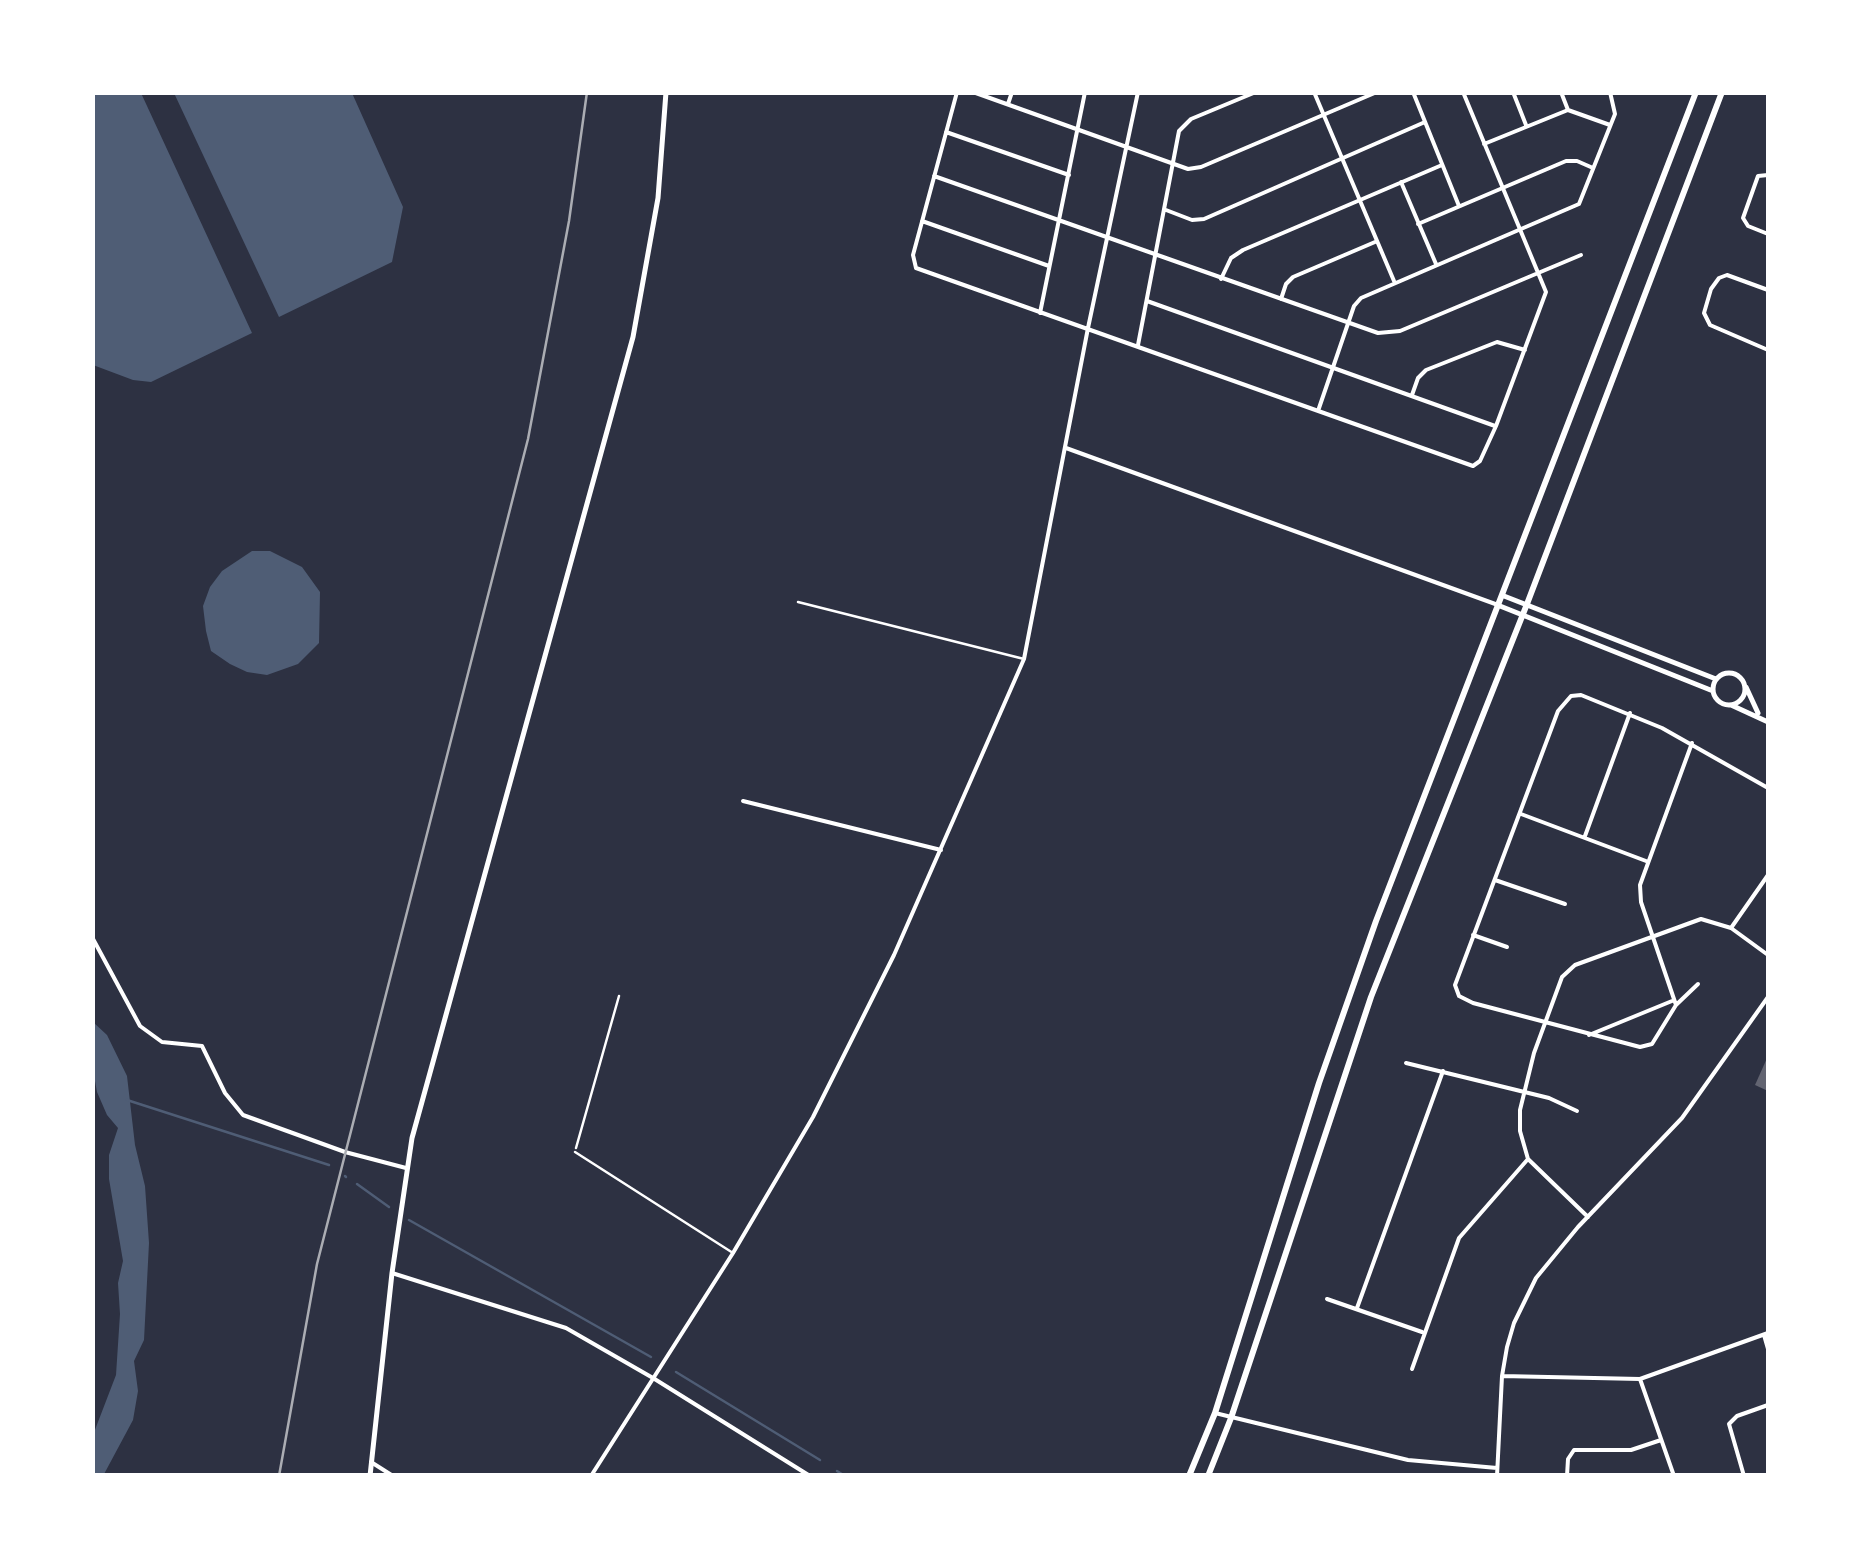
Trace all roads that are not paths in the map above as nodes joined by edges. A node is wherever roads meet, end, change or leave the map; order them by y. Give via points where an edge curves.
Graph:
1 (666, 92) edge
2 (958, 92) edge
3 (973, 92) edge
4 (1012, 92) edge
5 (1085, 92) edge
6 (1138, 92) edge
7 (1256, 92) edge
8 (1314, 92) edge
9 (1377, 92) edge
10 (1413, 92) edge
11 (1463, 92) edge
12 (1512, 92) edge
13 (1561, 92) edge
14 (1610, 92) edge
15 (1696, 92) edge
16 (1722, 92) edge
17 (1008, 104) junction
18 (1568, 110) junction
19 (1323, 115) junction
20 (1425, 122) junction
21 (1610, 125) junction
22 (1526, 127) junction
23 (1078, 130) junction
24 (946, 132) junction
25 (1484, 144) junction
26 (1126, 146) junction
27 (1341, 158) junction
28 (1174, 163) junction
29 (1442, 165) junction
30 (1593, 168) junction
31 (1069, 175) junction
32 (1768, 175) edge
33 (934, 176) junction
34 (1401, 182) junction
35 (1502, 187) junction
36 (1359, 199) junction
37 (1459, 206) junction
38 (1165, 210) junction
39 (922, 220) junction
40 (1060, 221) junction
41 (1418, 224) junction
42 (1519, 228) junction
43 (1768, 234) edge
44 (1108, 238) junction
45 (1376, 241) junction
46 (1581, 255) dead end
47 (1156, 256) junction
48 (1436, 264) junction
49 (1049, 266) junction
50 (1538, 272) junction
51 (1221, 279) junction
52 (1395, 283) junction
53 (1768, 290) edge
54 (1281, 299) junction
55 (1146, 301) junction
56 (1040, 313) junction
57 (1348, 324) junction
58 (1088, 328) junction
59 (1138, 346) junction
60 (1524, 350) junction
61 (1768, 350) edge
62 (1332, 366) junction
63 (1412, 395) junction
64 (1318, 411) junction
65 (1496, 426) junction
66 (1066, 448) junction
67 (1504, 596) junction
68 (1482, 599) junction
69 (798, 602) dead end
70 (1526, 604) junction
71 (1500, 606) junction
72 (1522, 614) junction
73 (1024, 659) junction
74 (1716, 679) junction
75 (1745, 687) junction
76 (1713, 692) junction
77 (1732, 705) junction
78 (1630, 713) junction
79 (1760, 716) junction
80 (1768, 722) edge
81 (1692, 743) junction
82 (1768, 788) edge
83 (743, 801) dead end
84 (1520, 814) junction
85 (1585, 837) junction
86 (941, 850) junction
87 (1646, 861) junction
88 (1768, 876) edge
89 (1496, 880) junction
90 (1565, 904) dead end
91 (1731, 928) junction
92 (1473, 935) junction
93 (92, 937) edge
94 (1652, 937) junction
95 (1507, 947) dead end
96 (1768, 955) edge
97 (1698, 984) dead end
98 (1768, 997) edge
99 (1675, 1003) junction
100 (1543, 1022) junction
101 (1588, 1034) junction
102 (1406, 1063) dead end
103 (1442, 1071) junction
104 (1524, 1092) junction
105 (1577, 1112) dead end
106 (574, 1152) road end
107 (1528, 1159) junction
108 (406, 1168) junction
109 (1588, 1217) junction
110 (733, 1252) junction
111 (392, 1273) junction
112 (1327, 1299) dead end
113 (1357, 1308) junction
114 (1424, 1333) junction
115 (1766, 1334) edge
116 (1768, 1349) edge
117 (1412, 1370) dead end
118 (1502, 1376) junction
119 (653, 1378) junction
120 (1640, 1379) junction
121 (1768, 1405) edge
122 (1215, 1413) junction
123 (1231, 1418) junction
124 (1661, 1440) junction
125 (371, 1462) junction
126 (1497, 1468) junction
127 (370, 1476) edge
128 (393, 1476) edge
129 (591, 1476) edge
130 (810, 1476) edge
131 (1189, 1476) edge
132 (1208, 1476) edge
133 (1497, 1476) edge
134 (1567, 1476) edge
135 (1674, 1476) edge
136 (1744, 1476) edge

1 - 108 street via 658,198 633,337
2 - 24 street
3 - 17 street
4 - 17 street
5 - 23 street
6 - 26 street
7 - 28 street via 1186,122
8 - 19 street
9 - 19 street
10 - 20 street
11 - 25 street
12 - 22 street
13 - 18 street
14 - 21 street
15 - 67 main road
16 - 70 main road
17 - 23 street
18 - 21 street
18 - 22 street
19 - 27 street
19 - 28 street via 1201,167
20 - 27 street
20 - 29 street
21 - 30 street
22 - 25 street
23 - 26 street
23 - 31 street
24 - 31 street
24 - 33 street
25 - 35 street
26 - 28 street
26 - 44 street
27 - 36 street
27 - 38 street via 1204,218
28 - 38 street
29 - 34 street
29 - 37 street
30 - 35 street via 1566,161
30 - 42 street via 1579,204
31 - 40 street
32 - 43 street via 1758,176 1742,218
33 - 39 street
33 - 40 street
34 - 36 street
34 - 41 street
35 - 37 street
35 - 42 street
36 - 45 street
36 - 51 street via 1236,254
37 - 41 street
38 - 47 street
39 - 49 street
39 - 56 street via 916,268
40 - 44 street
40 - 49 street
41 - 48 street
42 - 48 street
42 - 50 street
44 - 47 street
44 - 58 street
45 - 52 street
45 - 54 street via 1294,278
46 - 50 street
47 - 51 street
47 - 55 street
48 - 52 street
49 - 56 street
50 - 57 street via 1400,331
50 - 60 street via 1546,298
51 - 54 street
52 - 57 street via 1357,301
53 - 61 street via 1727,274 1711,289 1704,313 1710,325
54 - 57 street
55 - 59 street
55 - 62 street
56 - 58 street
57 - 62 street
58 - 59 street
58 - 66 street
59 - 64 street
60 - 63 street via 1497,342 1426,370
60 - 65 street
62 - 63 street
62 - 64 street
63 - 65 street
64 - 65 street via 1468,466 1480,461
66 - 68 street
66 - 73 street
67 - 68 street
67 - 70 street
67 - 71 main road
68 - 71 street
69 - 73 lane
70 - 72 main road
70 - 74 street
71 - 72 street
71 - 122 main road via 1347,1001
72 - 76 street
72 - 123 main road via 1365,1014
73 - 86 street
74 - 75 street via 1733,673
74 - 76 street
75 - 77 street
75 - 79 street
76 - 77 street
77 - 79 street
78 - 81 street
78 - 84 street via 1581,695 1566,699
78 - 85 street
79 - 80 street
81 - 82 street
81 - 87 street
83 - 86 street
84 - 85 street
84 - 89 street
85 - 87 street
86 - 110 street via 844,1059
87 - 94 street via 1640,892
88 - 91 street
89 - 90 street
89 - 92 street
91 - 94 street via 1701,919
91 - 96 street
92 - 95 street
92 - 100 street via 1456,980 1459,996
93 - 108 street via 140,1026 162,1042 202,1046 243,1114
94 - 99 street
94 - 100 street via 1568,970
97 - 99 street
98 - 109 street via 1682,1118
99 - 101 street
99 - 101 street via 1646,1047
100 - 101 street
100 - 104 street
102 - 103 street
103 - 104 street
103 - 113 street
104 - 105 street
104 - 107 street via 1519,1121
106 - 110 lane
107 - 109 street
107 - 114 street via 1464,1228
108 - 111 street
109 - 118 street via 1527,1295
110 - 119 street
111 - 119 street via 566,1328
111 - 125 street
112 - 113 street
113 - 114 street
114 - 117 street
115 - 116 street
115 - 120 street
118 - 120 street
118 - 126 street
119 - 129 street
119 - 130 street
120 - 124 street
121 - 136 street via 1730,1424
122 - 123 street
122 - 131 main road
123 - 126 street via 1408,1460
123 - 132 main road
124 - 134 street via 1638,1450 1574,1450
124 - 135 street
125 - 127 street
125 - 128 street
126 - 133 street

